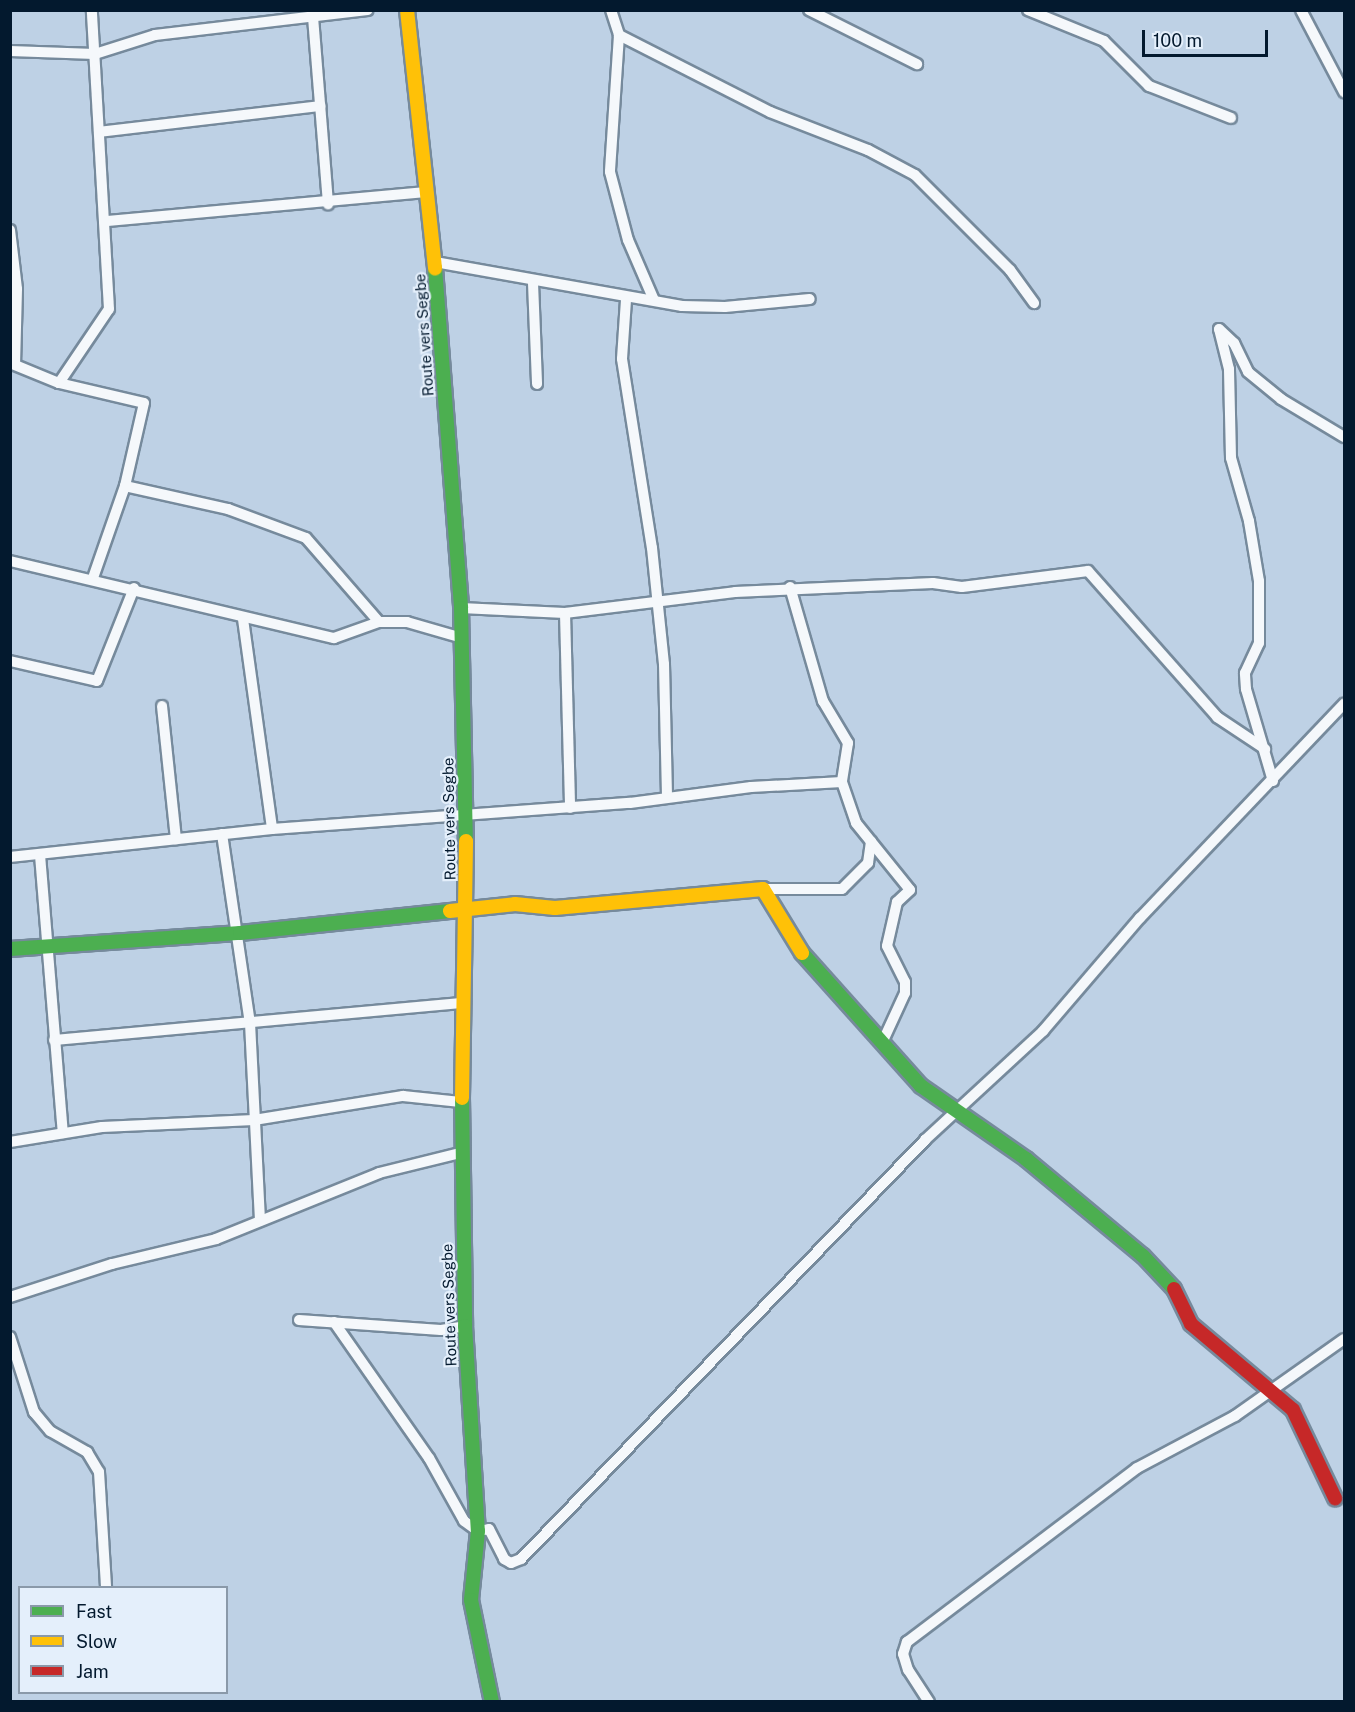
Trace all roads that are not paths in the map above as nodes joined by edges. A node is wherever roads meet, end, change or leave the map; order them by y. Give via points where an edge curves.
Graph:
1 (92, 10) edge
2 (368, 10) edge
3 (407, 10) edge
4 (611, 10) edge
5 (809, 10) edge
6 (1028, 10) edge
7 (1301, 10) edge
8 (313, 16) junction
9 (618, 35) junction
10 (10, 51) edge
11 (95, 54) junction
12 (917, 64) dead end
13 (1344, 92) edge
14 (320, 106) junction
15 (1232, 118) dead end
16 (99, 132) junction
17 (424, 192) junction
18 (328, 204) junction
19 (107, 222) junction
20 (10, 230) edge
21 (435, 262) junction
22 (533, 283) junction
23 (810, 299) dead end
24 (626, 300) junction
25 (654, 300) junction
26 (1034, 303) dead end
27 (13, 364) edge
28 (59, 383) junction
29 (537, 384) dead end
30 (1344, 437) edge
31 (125, 486) junction
32 (10, 561) edge
33 (93, 578) junction
34 (790, 587) junction
35 (134, 588) junction
36 (654, 599) junction
37 (460, 608) junction
38 (565, 613) junction
39 (243, 619) junction
40 (380, 622) junction
41 (459, 637) junction
42 (10, 661) edge
43 (1344, 704) edge
44 (162, 706) dead end
45 (1265, 749) junction
46 (1273, 781) junction
47 (842, 782) junction
48 (667, 797) junction
49 (570, 808) junction
50 (466, 816) junction
51 (272, 829) junction
52 (222, 834) junction
53 (176, 839) junction
54 (871, 841) junction
55 (40, 855) junction
56 (10, 857) edge
57 (763, 889) junction
58 (467, 909) junction
59 (240, 933) junction
60 (50, 944) junction
61 (10, 949) edge
62 (464, 1003) junction
63 (250, 1023) junction
64 (54, 1040) junction
65 (882, 1043) junction
66 (460, 1102) junction
67 (956, 1111) junction
68 (254, 1120) junction
69 (63, 1133) junction
70 (10, 1142) edge
71 (460, 1153) junction
72 (260, 1221) junction
73 (10, 1297) edge
74 (299, 1320) dead end
75 (334, 1322) junction
76 (465, 1326) junction
77 (10, 1337) edge
78 (1344, 1339) edge
79 (1270, 1393) junction
80 (1335, 1498) dead end
81 (478, 1531) junction
82 (106, 1586) edge
83 (492, 1701) edge
84 (929, 1701) edge

1 - 11 street
2 - 8 street
3 - 17 main road, Route vers Segbe
4 - 9 street
5 - 12 street
6 - 15 street via 1104,41 1149,86
7 - 13 street
8 - 11 street via 155,35
8 - 14 street
9 - 25 street via 610,172 628,240
9 - 26 street via 760,108 868,150 915,176 1010,270
10 - 11 street
11 - 16 street
14 - 16 street
14 - 18 street
16 - 19 street
17 - 18 street
17 - 21 main road, Route vers Segbe
18 - 19 street
19 - 28 street via 109,309
20 - 27 street via 17,289
21 - 22 street
21 - 37 main road, Route vers Segbe
22 - 24 street
22 - 29 street
23 - 25 street via 725,308
24 - 25 street
24 - 36 street via 622,359 652,548
27 - 28 street
28 - 31 street via 144,403
30 - 45 street via 1281,399 1248,372 1234,343 1219,329 1229,369 1231,458 1249,521 1258,581 1259,643 1245,673 1246,689
31 - 33 street
31 - 40 street via 228,509 306,538
32 - 33 street
33 - 35 street
34 - 36 street
34 - 45 street via 962,587 1088,572 1217,717
34 - 47 street via 823,701 848,743
35 - 39 street
35 - 42 street via 97,681
36 - 38 street
36 - 48 street via 664,664
37 - 38 street
37 - 41 main road, Route vers Segbe
38 - 49 street
39 - 40 street via 334,638
39 - 51 street
40 - 41 street via 407,622
41 - 50 main road, Route vers Segbe
43 - 46 street
44 - 53 street
45 - 46 street
46 - 67 street via 1140,918 1042,1031
47 - 48 street
47 - 54 street via 856,823
48 - 49 street
49 - 50 street
50 - 51 street
50 - 58 main road, Route vers Segbe
51 - 52 street
52 - 53 street
52 - 59 street
53 - 55 street
54 - 57 street via 868,863 842,889
54 - 65 street via 910,890 897,902 887,946 905,982 905,993
55 - 56 street
55 - 60 street
57 - 58 main road via 555,908 515,904
57 - 65 main road via 795,945
58 - 59 main road
58 - 62 main road, Route vers Segbe
59 - 60 main road
59 - 63 street
60 - 61 main road
60 - 64 street
62 - 63 street
62 - 66 main road, Route vers Segbe
63 - 64 street
63 - 68 street
64 - 69 street
65 - 67 main road via 921,1086
66 - 68 street via 403,1096
66 - 71 main road, Route vers Segbe
67 - 79 main road via 1026,1159 1143,1256 1171,1283 1191,1324 1239,1360
67 - 81 street via 521,1559 511,1563 504,1559 489,1529
68 - 69 street
68 - 72 street
69 - 70 street
71 - 72 street via 380,1173
71 - 76 main road, Route vers Segbe
72 - 73 street via 216,1239 112,1264
74 - 75 street
75 - 76 street via 441,1330
75 - 81 street via 429,1458 464,1521
76 - 81 main road, Route vers Segbe
77 - 82 street via 34,1412 50,1431 87,1452 99,1472
78 - 79 street
79 - 80 main road via 1293,1410
79 - 84 street via 1137,1468 907,1642 903,1654 908,1670
81 - 83 main road, Route vers Segbe via 471,1600

